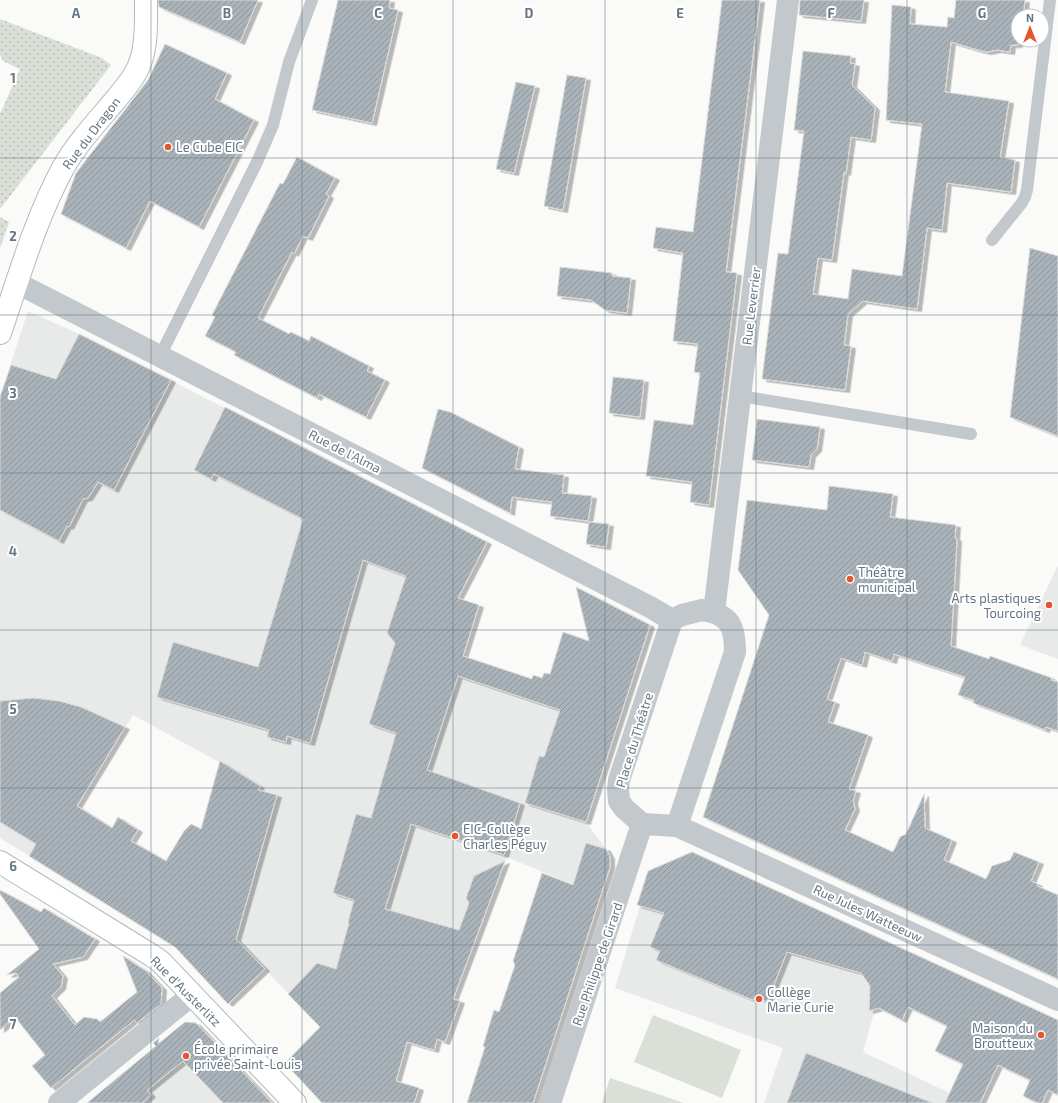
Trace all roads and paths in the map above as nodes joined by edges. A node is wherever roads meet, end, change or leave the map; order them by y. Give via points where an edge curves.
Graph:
1 (146, 0) edge
2 (312, 0) edge
3 (788, 0) edge
4 (1050, 0) edge
5 (992, 240) dead end
6 (17, 283) junction
7 (0, 333) edge
8 (160, 356) junction
9 (740, 396) junction
10 (971, 434) dead end
11 (714, 612) junction
12 (672, 620) junction
13 (642, 824) junction
14 (677, 826) junction
15 (0, 862) edge
16 (192, 995) junction
17 (1058, 1000) edge
18 (59, 1103) edge
19 (294, 1103) edge
20 (550, 1103) edge

1 - 6 street, Rue du Dragon via 145,45 137,70 64,167 43,210
2 - 8 lane via 289,62 273,125
3 - 9 street, Rue Leverrier
4 - 5 lane via 1027,190 1021,204
6 - 7 street, Rue du Dragon
6 - 8 street, Rue de l'Alma
8 - 12 street, Rue de l'Alma
9 - 10 lane
9 - 11 street, Rue Leverrier
11 - 12 street via 702,610
11 - 14 street via 730,624 734,633 735,652
12 - 13 street, Place du Théâtre via 618,789 619,801
13 - 14 street
13 - 20 street, Rue Philippe de Girard
14 - 17 street, Rue Jules Watteeuw
15 - 16 street, Rue d'Austerlitz via 151,955
16 - 18 street
16 - 19 street, Rue d'Austerlitz

